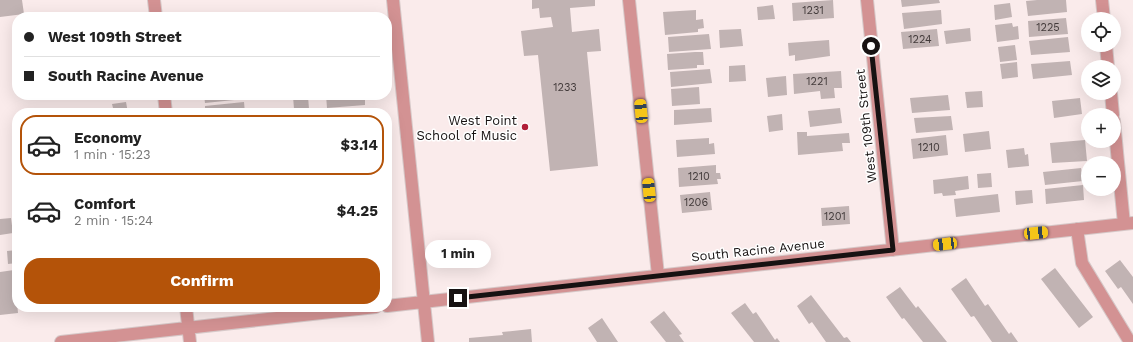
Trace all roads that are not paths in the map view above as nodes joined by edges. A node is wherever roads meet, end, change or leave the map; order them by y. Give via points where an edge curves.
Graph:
1 (154, 0) edge
2 (393, 0) edge
3 (629, 0) edge
4 (867, 0) edge
5 (1102, 0) edge
6 (155, 12) edge
7 (1103, 12) edge
8 (1118, 148) edge
9 (1129, 223) edge
10 (1077, 229) junction
11 (893, 250) junction
12 (658, 275) junction
13 (424, 302) junction
14 (392, 305) edge
15 (186, 312) edge
16 (331, 312) edge
17 (188, 328) junction
18 (61, 342) edge
19 (190, 342) edge
20 (428, 342) edge
21 (1130, 342) edge

1 - 6 street
2 - 13 street
3 - 12 street
4 - 11 street, West 109th Street
5 - 7 street
8 - 9 street
9 - 10 street, South Racine Avenue
10 - 11 street, South Racine Avenue
10 - 21 street via 1082,263
11 - 12 street, South Racine Avenue
12 - 13 street, South Racine Avenue
13 - 14 street, South Racine Avenue
13 - 20 street
15 - 17 street
16 - 17 street
17 - 18 street
17 - 19 street

